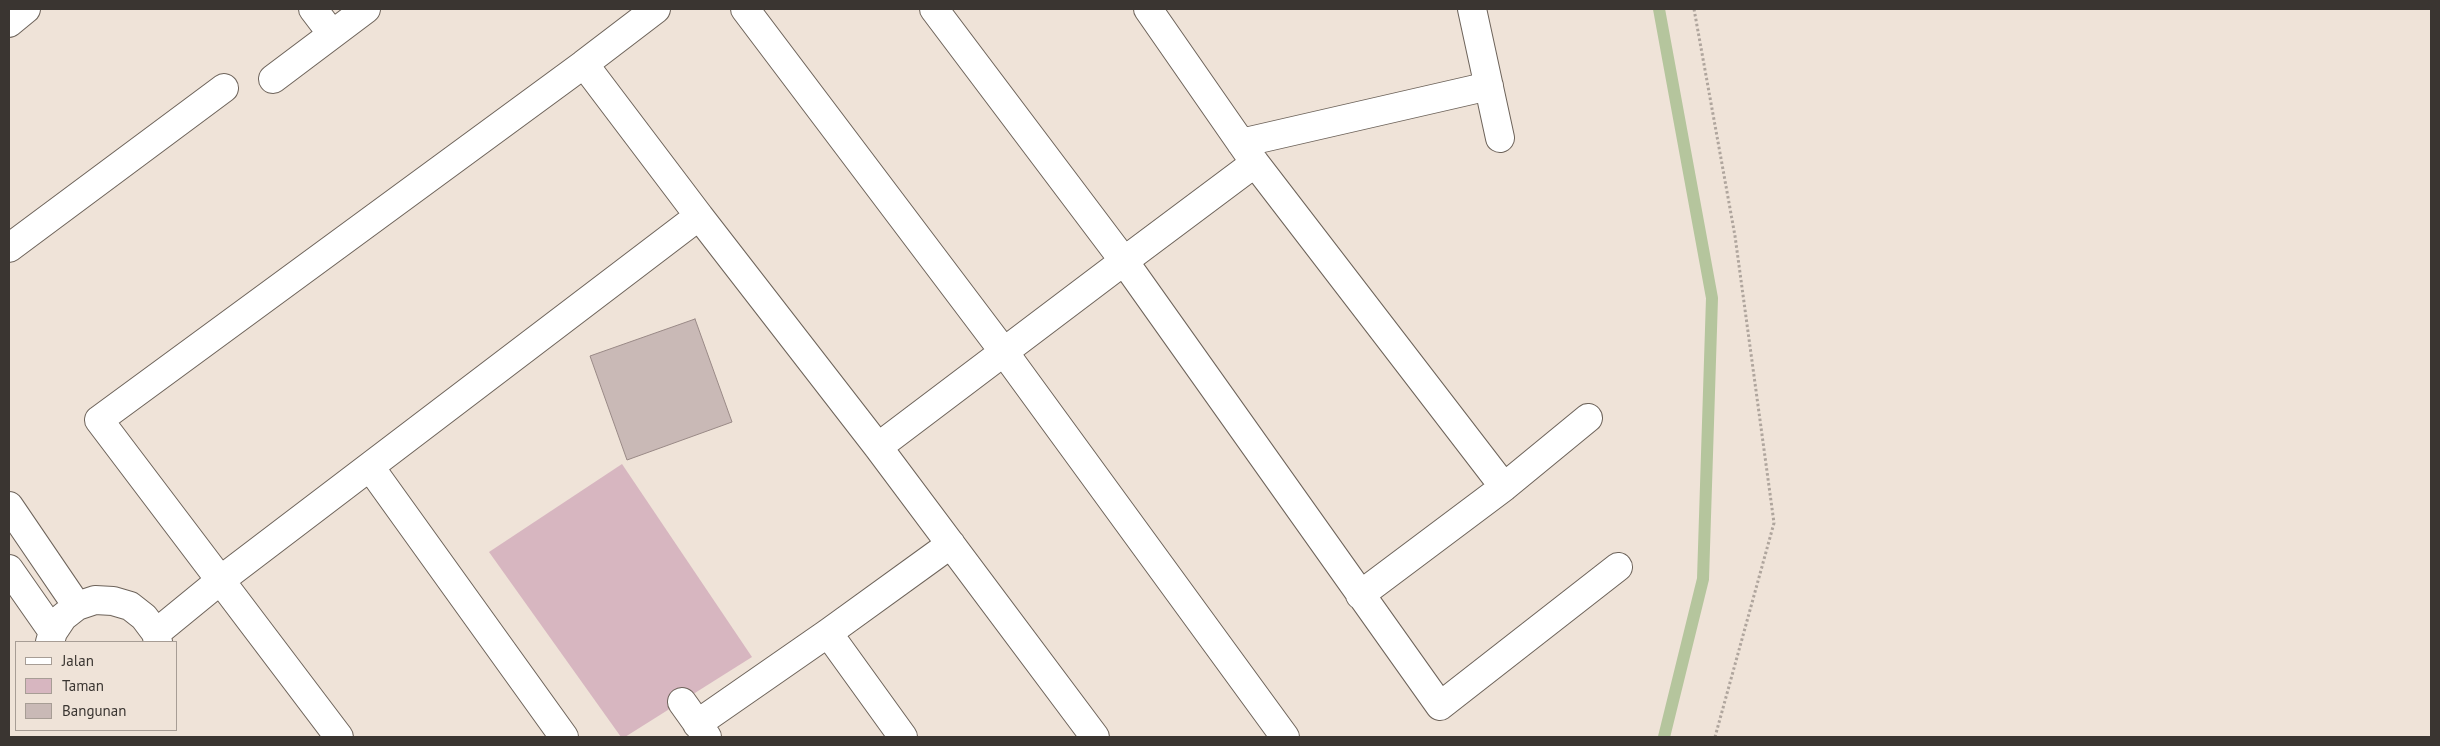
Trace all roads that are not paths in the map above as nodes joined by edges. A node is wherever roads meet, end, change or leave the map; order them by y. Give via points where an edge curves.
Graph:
1 (26, 9) edge
2 (313, 9) edge
3 (366, 9) edge
4 (745, 9) edge
5 (934, 9) edge
6 (1148, 9) edge
7 (1472, 9) edge
8 (649, 11) edge
9 (9, 23) edge
10 (332, 34) junction
11 (584, 64) junction
12 (273, 79) dead end
13 (1489, 86) junction
14 (224, 88) dead end
15 (1500, 138) dead end
16 (1248, 153) junction
17 (699, 216) junction
18 (9, 248) edge
19 (1124, 261) junction
20 (1004, 352) junction
21 (1588, 418) dead end
22 (878, 446) junction
23 (370, 467) junction
24 (1504, 487) junction
25 (9, 506) edge
26 (951, 544) junction
27 (1618, 567) dead end
28 (9, 568) edge
29 (222, 579) junction
30 (1360, 595) junction
31 (77, 606) junction
32 (828, 633) junction
33 (51, 637) edge
34 (157, 638) edge
35 (695, 721) edge
36 (340, 737) edge
37 (564, 737) edge
38 (903, 737) edge
39 (1095, 737) edge
40 (1286, 737) edge

1 - 9 street
2 - 10 street
3 - 10 street
4 - 20 street
5 - 19 street
6 - 16 street
7 - 13 street
8 - 11 street
10 - 12 street
11 - 17 street
11 - 29 street via 99,420
13 - 15 street
13 - 16 street
14 - 18 street
16 - 19 street
16 - 24 street
17 - 22 street
17 - 23 street
19 - 20 street
19 - 30 street
20 - 22 street
20 - 40 street
21 - 24 street
22 - 26 street
23 - 29 street
23 - 37 street
24 - 30 street
25 - 31 street
26 - 32 street
26 - 39 street
27 - 30 street via 1440,706
28 - 33 street
29 - 34 street
29 - 36 street
31 - 33 street via 63,617
31 - 34 street via 95,600 130,606 144,617
32 - 35 street
32 - 38 street

